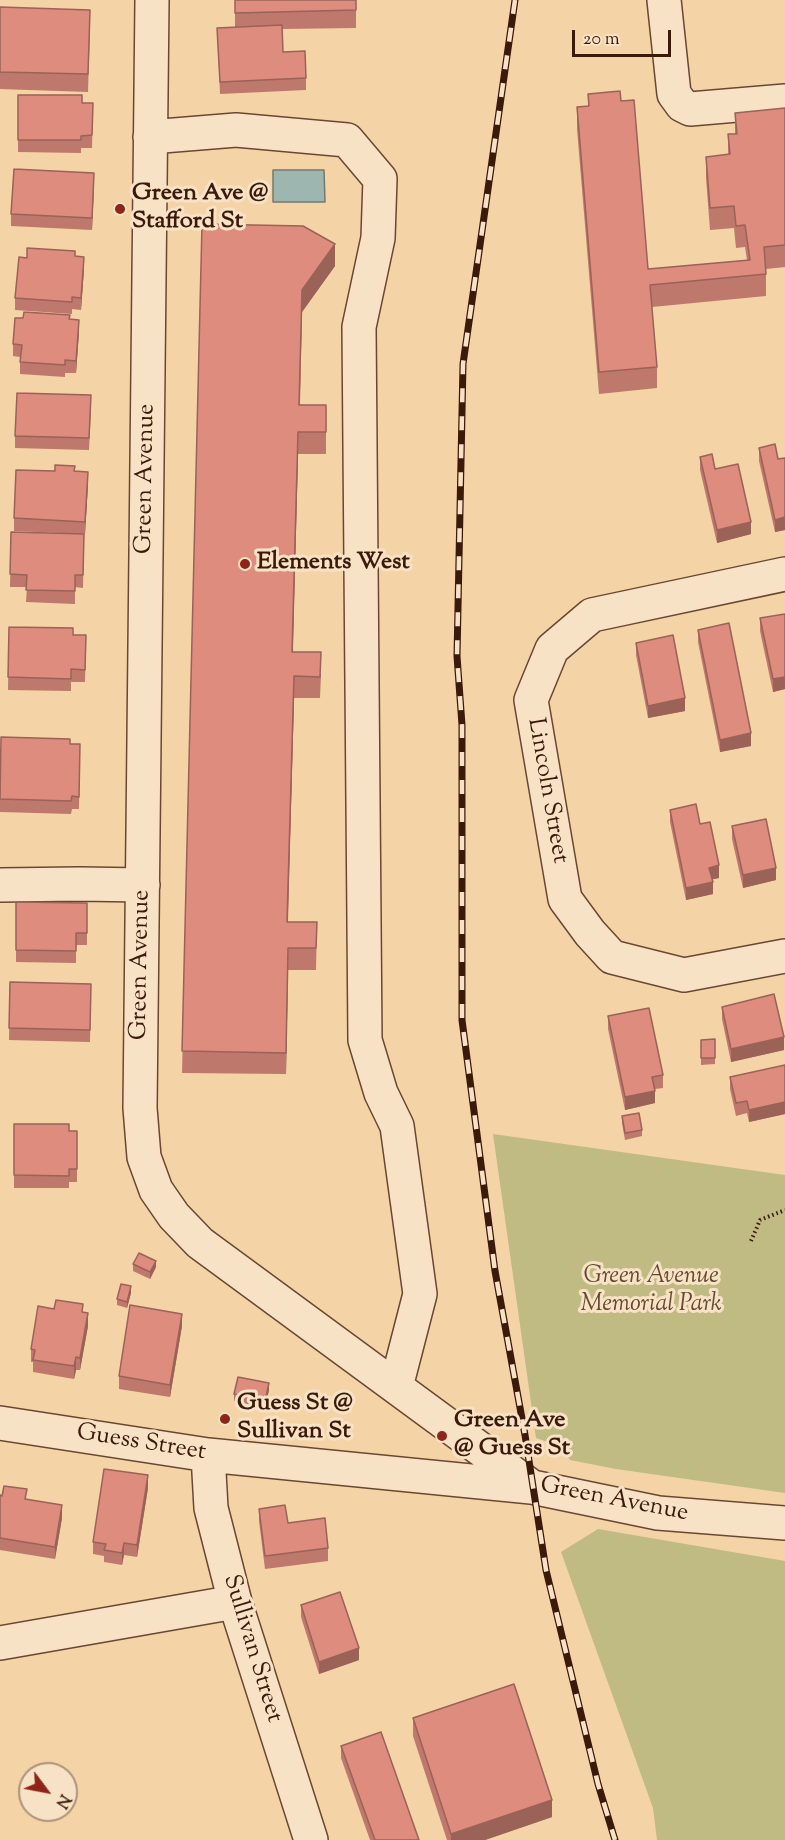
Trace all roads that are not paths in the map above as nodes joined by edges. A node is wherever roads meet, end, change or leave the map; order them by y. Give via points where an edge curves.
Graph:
1 (152, 0) edge
2 (664, 0) edge
3 (785, 101) edge
4 (150, 137) junction
5 (785, 574) edge
6 (0, 885) edge
7 (143, 885) junction
8 (785, 956) edge
9 (396, 1387) junction
10 (0, 1423) edge
11 (208, 1455) junction
12 (532, 1487) junction
13 (785, 1523) edge
14 (235, 1602) junction
15 (0, 1643) edge
16 (311, 1840) edge

1 - 4 street, Green Avenue
2 - 3 street via 674,94 682,105 690,109
4 - 7 street, Green Avenue
4 - 9 street via 236,130 347,140 381,179 378,238 359,327 365,1040 381,1093 397,1126 420,1294
5 - 8 street, Lincoln Street via 592,615 552,649 531,700 565,899 612,957 684,975
6 - 7 street
7 - 9 street, Green Avenue via 141,1108 144,1157 156,1190 200,1243
9 - 12 street, Green Avenue
10 - 11 street, Guess Street
11 - 12 street, Guess Street
11 - 14 street, Sullivan Street via 211,1508
12 - 13 street, Green Avenue via 658,1513
14 - 15 street
14 - 16 street, Sullivan Street

